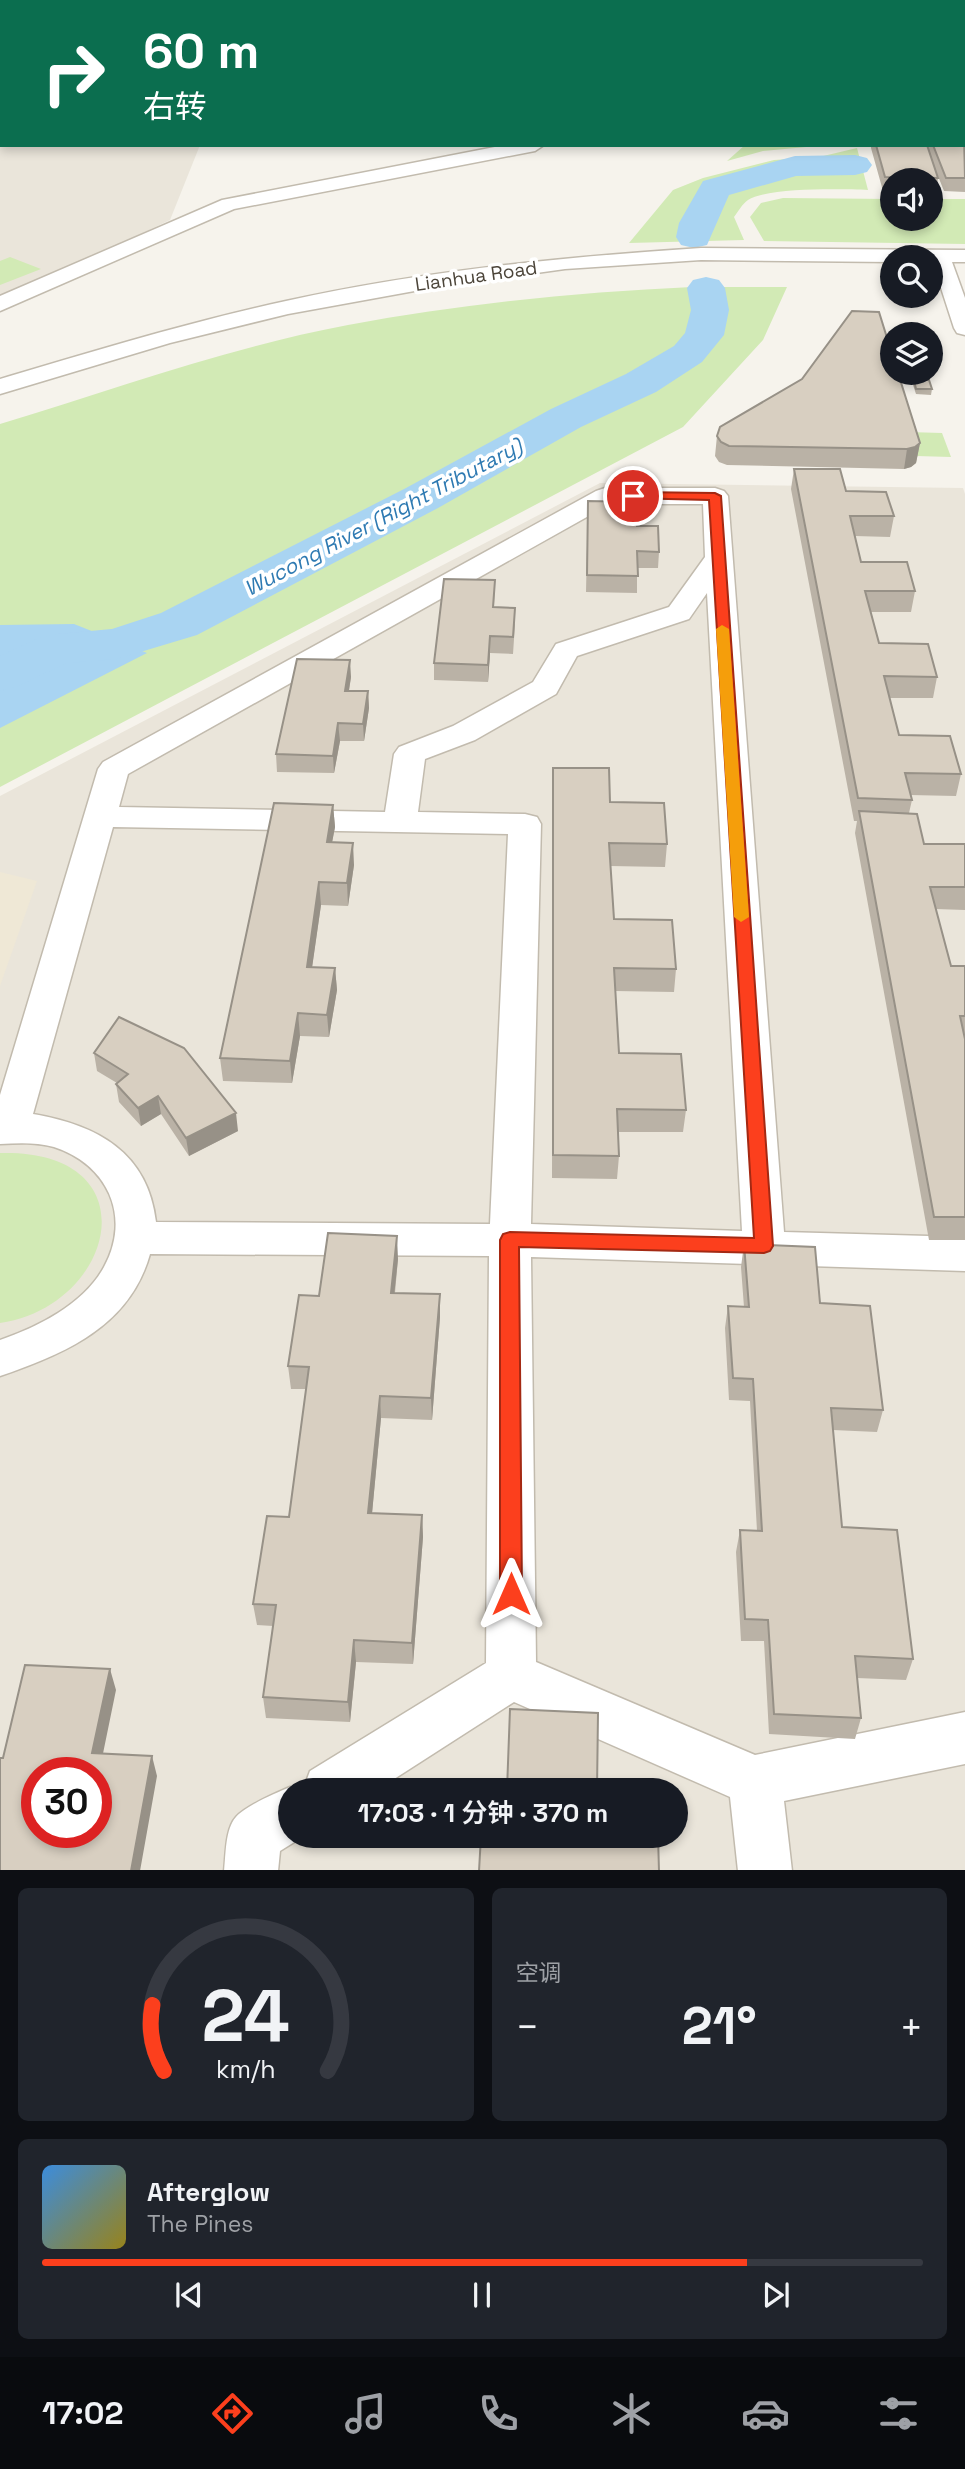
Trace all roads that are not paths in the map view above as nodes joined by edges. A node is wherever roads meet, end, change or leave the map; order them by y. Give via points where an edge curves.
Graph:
1 (525, 147) edge
2 (965, 257) edge
3 (759, 262) junction
4 (622, 266) junction
5 (945, 267) edge
6 (880, 269) edge
7 (0, 304) edge
8 (965, 328) edge
9 (0, 387) edge
10 (0, 408) edge
11 (718, 559) junction
12 (100, 817) junction
13 (400, 822) junction
14 (5, 1128) edge
15 (136, 1238) junction
16 (510, 1240) junction
17 (764, 1246) junction
18 (965, 1254) edge
19 (0, 1357) edge
20 (511, 1676) junction
21 (965, 1738) edge
22 (348, 1778) edge
23 (755, 1782) junction
24 (278, 1822) edge
25 (251, 1870) edge
26 (765, 1870) edge

1 - 7 street via 229,204
2 - 5 street
3 - 4 street
3 - 5 street
3 - 6 street
4 - 9 street, Lianhua Road via 431,282 288,307 162,338
4 - 10 street via 303,322 170,356
5 - 8 street
11 - 12 street via 715,496 605,496 114,769
11 - 13 street via 679,613 566,650 545,688 464,733 410,754
11 - 17 street
12 - 13 street
12 - 14 street
13 - 16 street via 524,824
14 - 15 street via 55,1131 93,1146 120,1171 136,1204
15 - 16 street
15 - 19 street via 120,1280 87,1317 42,1344
16 - 17 street
16 - 20 street
17 - 18 street
20 - 22 street
20 - 23 street
21 - 23 street
23 - 26 street
24 - 25 street via 255,1836

